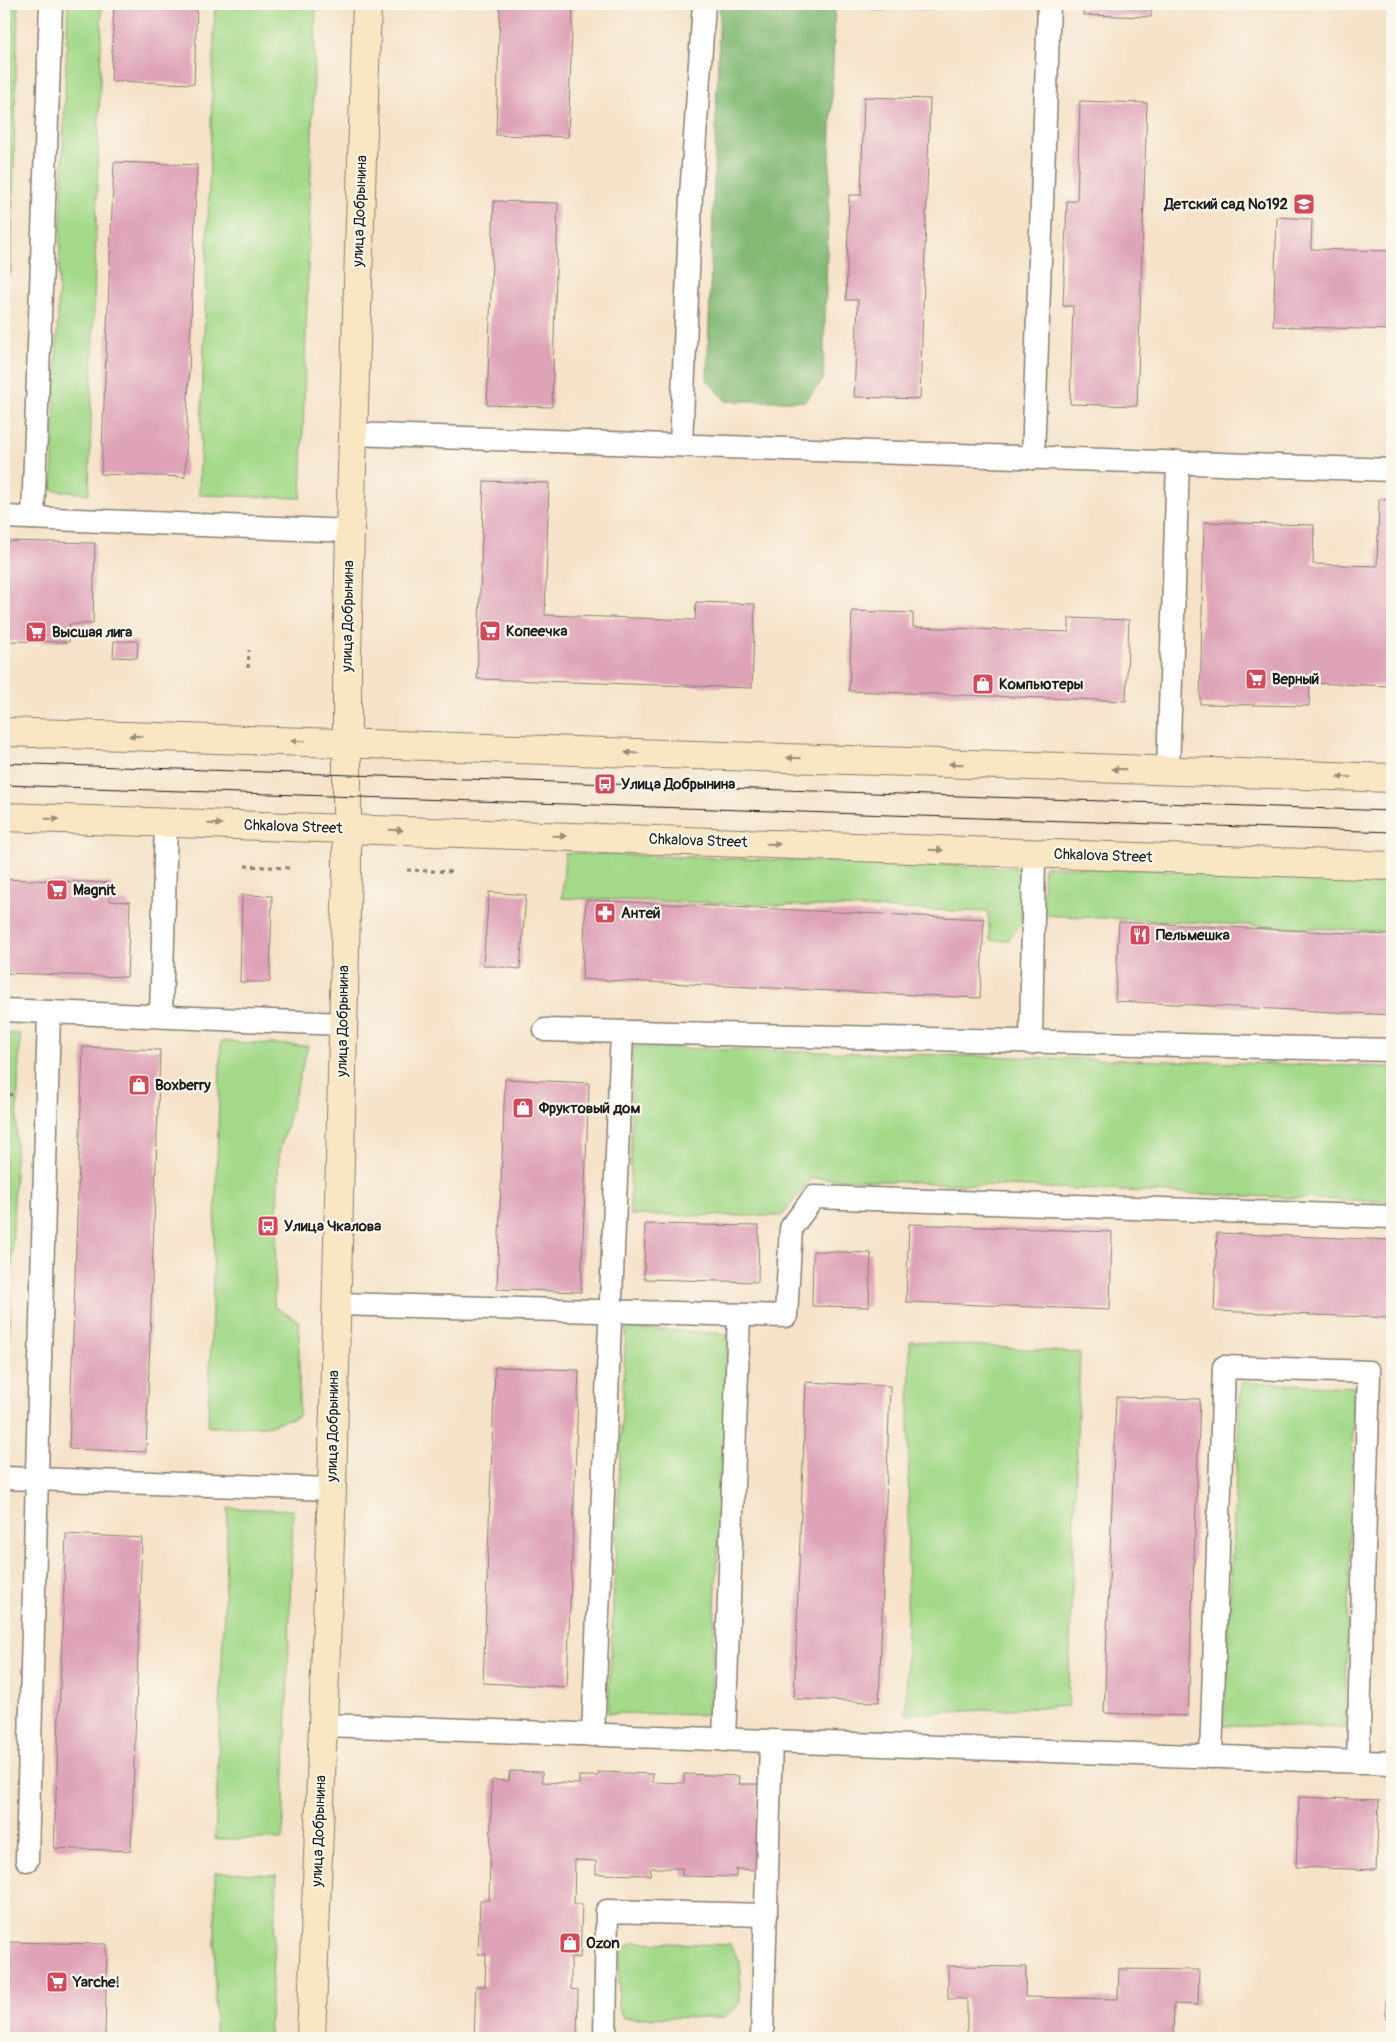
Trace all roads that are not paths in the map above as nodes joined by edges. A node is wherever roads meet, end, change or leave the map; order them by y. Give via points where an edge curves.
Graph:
1 (51, 4) edge
2 (367, 4) edge
3 (704, 4) edge
4 (1049, 4) edge
5 (352, 434) junction
6 (681, 445) junction
7 (1033, 458) junction
8 (1178, 462) junction
9 (1392, 470) edge
10 (4, 517) edge
11 (33, 518) junction
12 (350, 531) junction
13 (4, 732) edge
14 (347, 743) junction
15 (1168, 771) junction
16 (1392, 778) edge
17 (4, 817) edge
18 (166, 822) junction
19 (348, 828) junction
20 (1034, 853) junction
21 (1392, 866) edge
22 (4, 1010) edge
23 (49, 1012) junction
24 (161, 1016) junction
25 (343, 1024) junction
26 (546, 1030) dead end
27 (622, 1032) junction
28 (1031, 1043) junction
29 (1392, 1050) edge
30 (1392, 1217) edge
31 (336, 1304) junction
32 (612, 1313) junction
33 (738, 1316) junction
34 (4, 1478) edge
35 (36, 1479) junction
36 (332, 1489) junction
37 (323, 1725) junction
38 (593, 1735) junction
39 (724, 1740) junction
40 (771, 1742) junction
41 (1211, 1757) junction
42 (1358, 1762) junction
43 (1392, 1763) edge
44 (27, 1860) dead end
45 (766, 1915) junction
46 (311, 2038) edge
47 (604, 2038) edge
48 (762, 2038) edge

1 - 11 lane
2 - 5 main road, улица Добрынина
3 - 6 lane via 691,196
4 - 7 lane
5 - 6 lane
5 - 12 main road, улица Добрынина
6 - 7 lane
7 - 8 lane
8 - 9 lane
8 - 15 lane
10 - 11 lane
11 - 12 lane
12 - 14 main road, улица Добрынина
14 -> 13 main road
15 -> 14 main road
14 - 19 main road, улица Добрынина
16 -> 15 main road
17 -> 18 main road, Chkalova Street
18 -> 19 main road, Chkalova Street
18 - 24 lane
19 -> 20 main road, Chkalova Street
19 - 25 main road, улица Добрынина
20 - 21 main road, Chkalova Street
20 - 28 lane
22 - 23 lane
23 - 24 lane
23 - 35 lane
24 - 25 lane
25 - 31 main road, улица Добрынина
26 - 27 lane
27 - 28 lane
27 - 32 lane
28 - 29 lane
30 - 33 lane via 814,1197 791,1228 786,1316
31 - 32 lane
31 - 36 main road, улица Добрынина
32 - 33 lane
32 - 38 lane
33 - 39 lane
34 - 35 lane
35 - 36 lane
35 - 44 lane
36 - 37 main road, улица Добрынина
37 - 38 lane
37 - 46 main road, улица Добрынина
38 - 39 lane
39 - 40 lane
40 - 41 lane
40 - 45 lane
41 - 42 lane
41 - 42 lane via 1224,1367 1369,1372
42 - 43 lane
45 - 47 lane via 607,1911
45 - 48 lane

